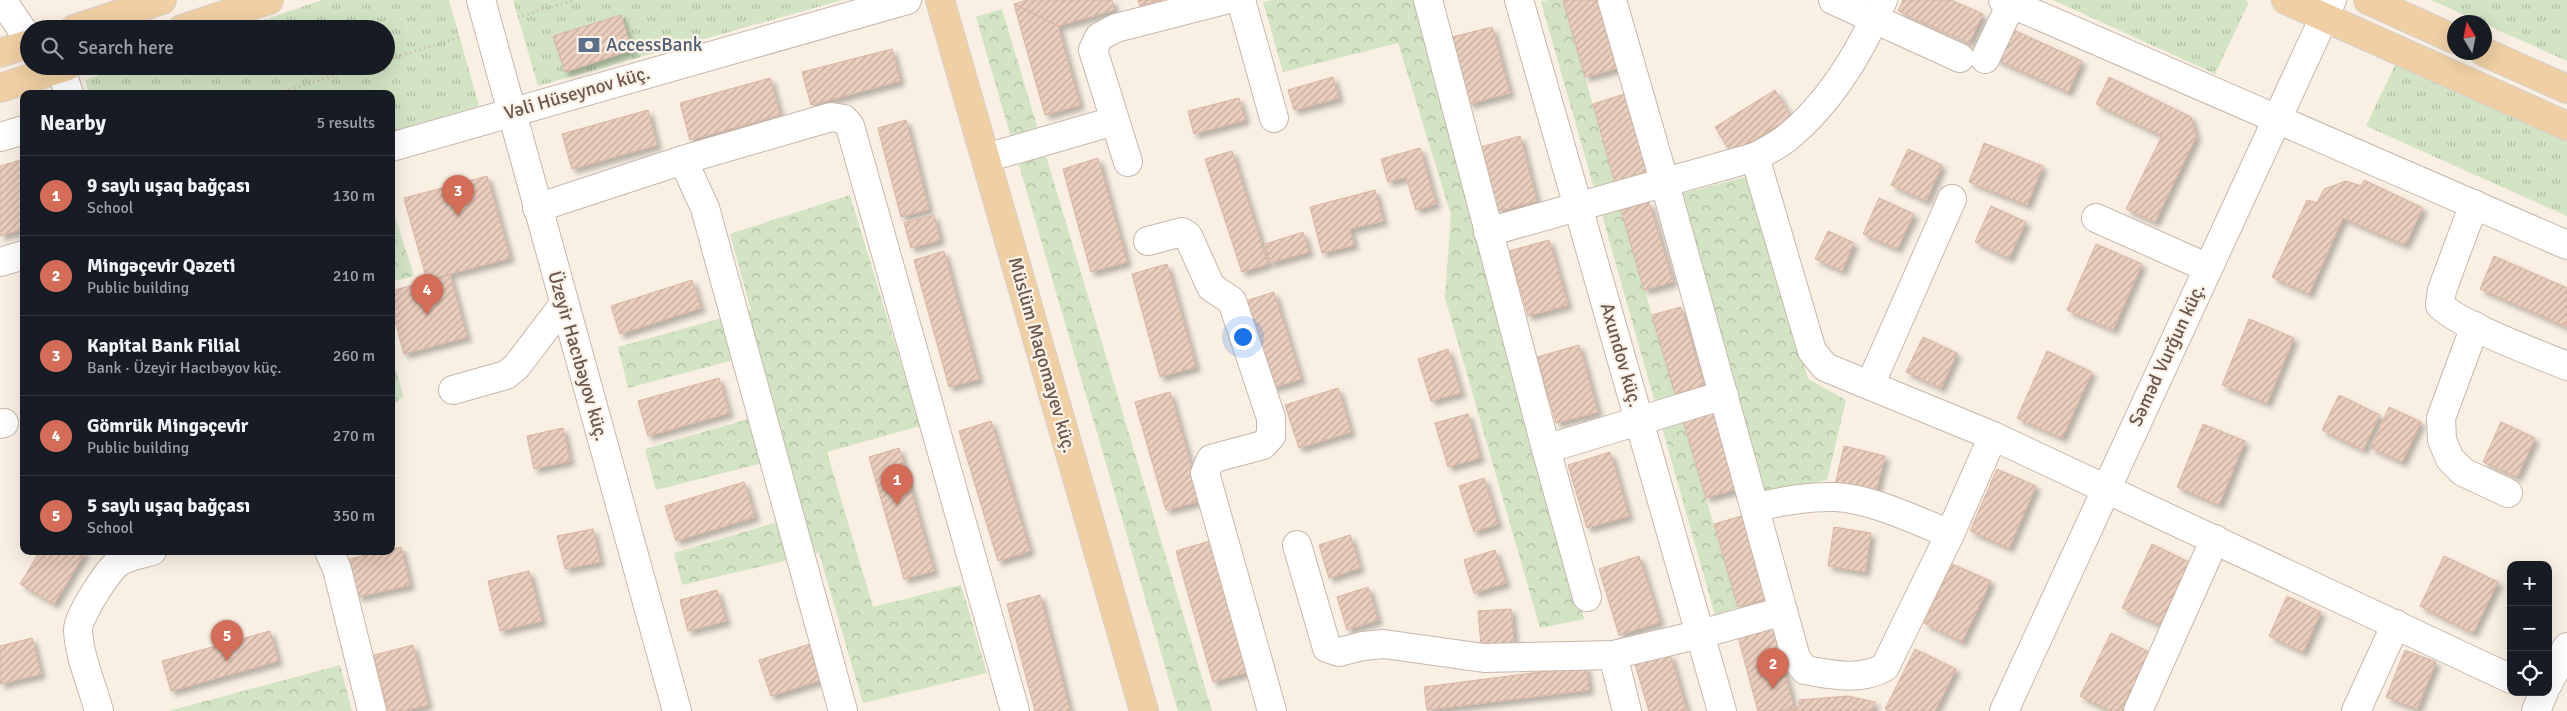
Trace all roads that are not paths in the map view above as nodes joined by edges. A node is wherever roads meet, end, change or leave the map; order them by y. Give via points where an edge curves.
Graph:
1 (2, 0) edge
2 (162, 0) edge
3 (269, 0) edge
4 (481, 0) edge
5 (908, 0) edge
6 (940, 0) edge
7 (1225, 0) edge
8 (1241, 0) edge
9 (1428, 0) edge
10 (1518, 0) edge
11 (1612, 0) edge
12 (1833, 0) edge
13 (2286, 0) edge
14 (2368, 0) edge
15 (2007, 2) edge
16 (2328, 8) edge
17 (1879, 9) edge
18 (101, 20) edge
19 (209, 20) edge
20 (20, 28) edge
21 (2447, 36) edge
22 (20, 45) edge
23 (0, 53) edge
24 (2492, 56) edge
25 (66, 76) edge
26 (0, 88) edge
27 (2567, 89) edge
28 (511, 112) junction
29 (1274, 118) dead end
30 (2276, 118) junction
31 (1114, 121) junction
32 (2567, 126) edge
33 (20, 131) edge
34 (0, 137) edge
35 (395, 146) edge
36 (1755, 157) junction
37 (986, 158) junction
38 (683, 160) junction
39 (1128, 162) dead end
40 (1665, 184) junction
41 (1952, 199) dead end
42 (2474, 204) junction
43 (1578, 205) junction
44 (537, 208) junction
45 (2096, 218) dead end
46 (1488, 232) junction
47 (1148, 241) dead end
48 (2567, 245) edge
49 (20, 256) edge
50 (0, 262) edge
51 (2208, 268) junction
52 (564, 304) junction
53 (2475, 326) junction
54 (2567, 366) edge
55 (1870, 385) junction
56 (453, 390) dead end
57 (1724, 395) junction
58 (1640, 421) junction
59 (1993, 436) junction
60 (1546, 449) junction
61 (2106, 488) junction
62 (2508, 493) dead end
63 (1755, 507) junction
64 (1950, 534) junction
65 (2215, 539) junction
66 (1297, 545) dead end
67 (140, 555) edge
68 (331, 555) edge
69 (1587, 597) dead end
70 (1783, 610) junction
71 (2396, 624) junction
72 (1700, 634) junction
73 (2567, 647) edge
74 (1613, 654) junction
75 (2507, 676) edge
76 (2552, 676) edge
77 (99, 711) edge
78 (372, 711) edge
79 (677, 711) edge
80 (843, 711) edge
81 (1015, 711) edge
82 (1144, 711) edge
83 (1272, 711) edge
84 (1626, 711) edge
85 (1722, 711) edge
86 (2004, 711) edge
87 (2138, 711) edge
88 (2356, 711) edge

1 - 20 street
2 - 18 main road
3 - 19 main road
4 - 28 street, Üzeyir Hacıbəyov küç.
5 - 28 street, Vəli Hüseynov küç.
6 - 37 main road, Müslüm Maqomayev küç.
7 - 31 street via 1116,28 1099,37 1093,50
8 - 29 street
9 - 46 street
10 - 43 street, Axundov küç.
11 - 40 street
12 - 17 street
13 - 16 main road
14 - 21 main road
15 - 17 street via 1973,59
15 - 30 street
16 - 30 street, Səməd Vurğun küç.
16 - 32 main road
17 - 36 street via 1820,108 1787,138
22 - 23 main road
24 - 27 main road
25 - 26 main road
28 - 35 street, Vəli Hüseynov küç.
28 - 44 street, Üzeyir Hacıbəyov küç.
30 - 42 street
30 - 51 street, Səməd Vurğun küç.
31 - 37 street
31 - 39 street
33 - 34 street
36 - 40 street
36 - 55 street via 1812,351 1825,366
37 - 82 main road, Müslüm Maqomayev küç.
38 - 44 street
38 - 80 street via 705,208
38 - 81 street via 831,117 844,119 850,126
40 - 43 street
40 - 57 street
41 - 55 street
42 - 48 street
42 - 53 street via 2440,305
43 - 46 street
43 - 58 street, Axundov küç.
44 - 52 street, Üzeyir Hacıbəyov küç.
45 - 51 street
46 - 60 street
47 - 83 street via 1182,232 1188,236 1211,287 1232,301 1271,418 1271,436 1263,445 1211,459 1205,473
49 - 50 street
51 - 61 street, Səməd Vurğun küç.
52 - 56 street via 516,367 506,375
52 - 79 street, Üzeyir Hacıbəyov küç.
53 - 54 street
53 - 62 street via 2441,418 2442,440 2450,459 2463,472
55 - 59 street
57 - 58 street
57 - 63 street
58 - 60 street
58 - 72 street, Axundov küç.
59 - 61 street
59 - 64 street
60 - 69 street
61 - 65 street
61 - 86 street, Səməd Vurğun küç.
63 - 64 street via 1806,498 1837,497 1883,508
63 - 70 street
64 - 70 street via 1884,667 1873,674 1859,676 1806,670 1796,658
65 - 71 street
65 - 87 street
66 - 74 street via 1327,648 1339,652 1384,644 1484,658
67 - 77 street via 120,562 111,570 81,617 78,628
68 - 78 street
70 - 72 street
71 - 75 street
71 - 88 street
72 - 74 street
72 - 85 street, Axundov küç.
73 - 76 street
74 - 84 street

